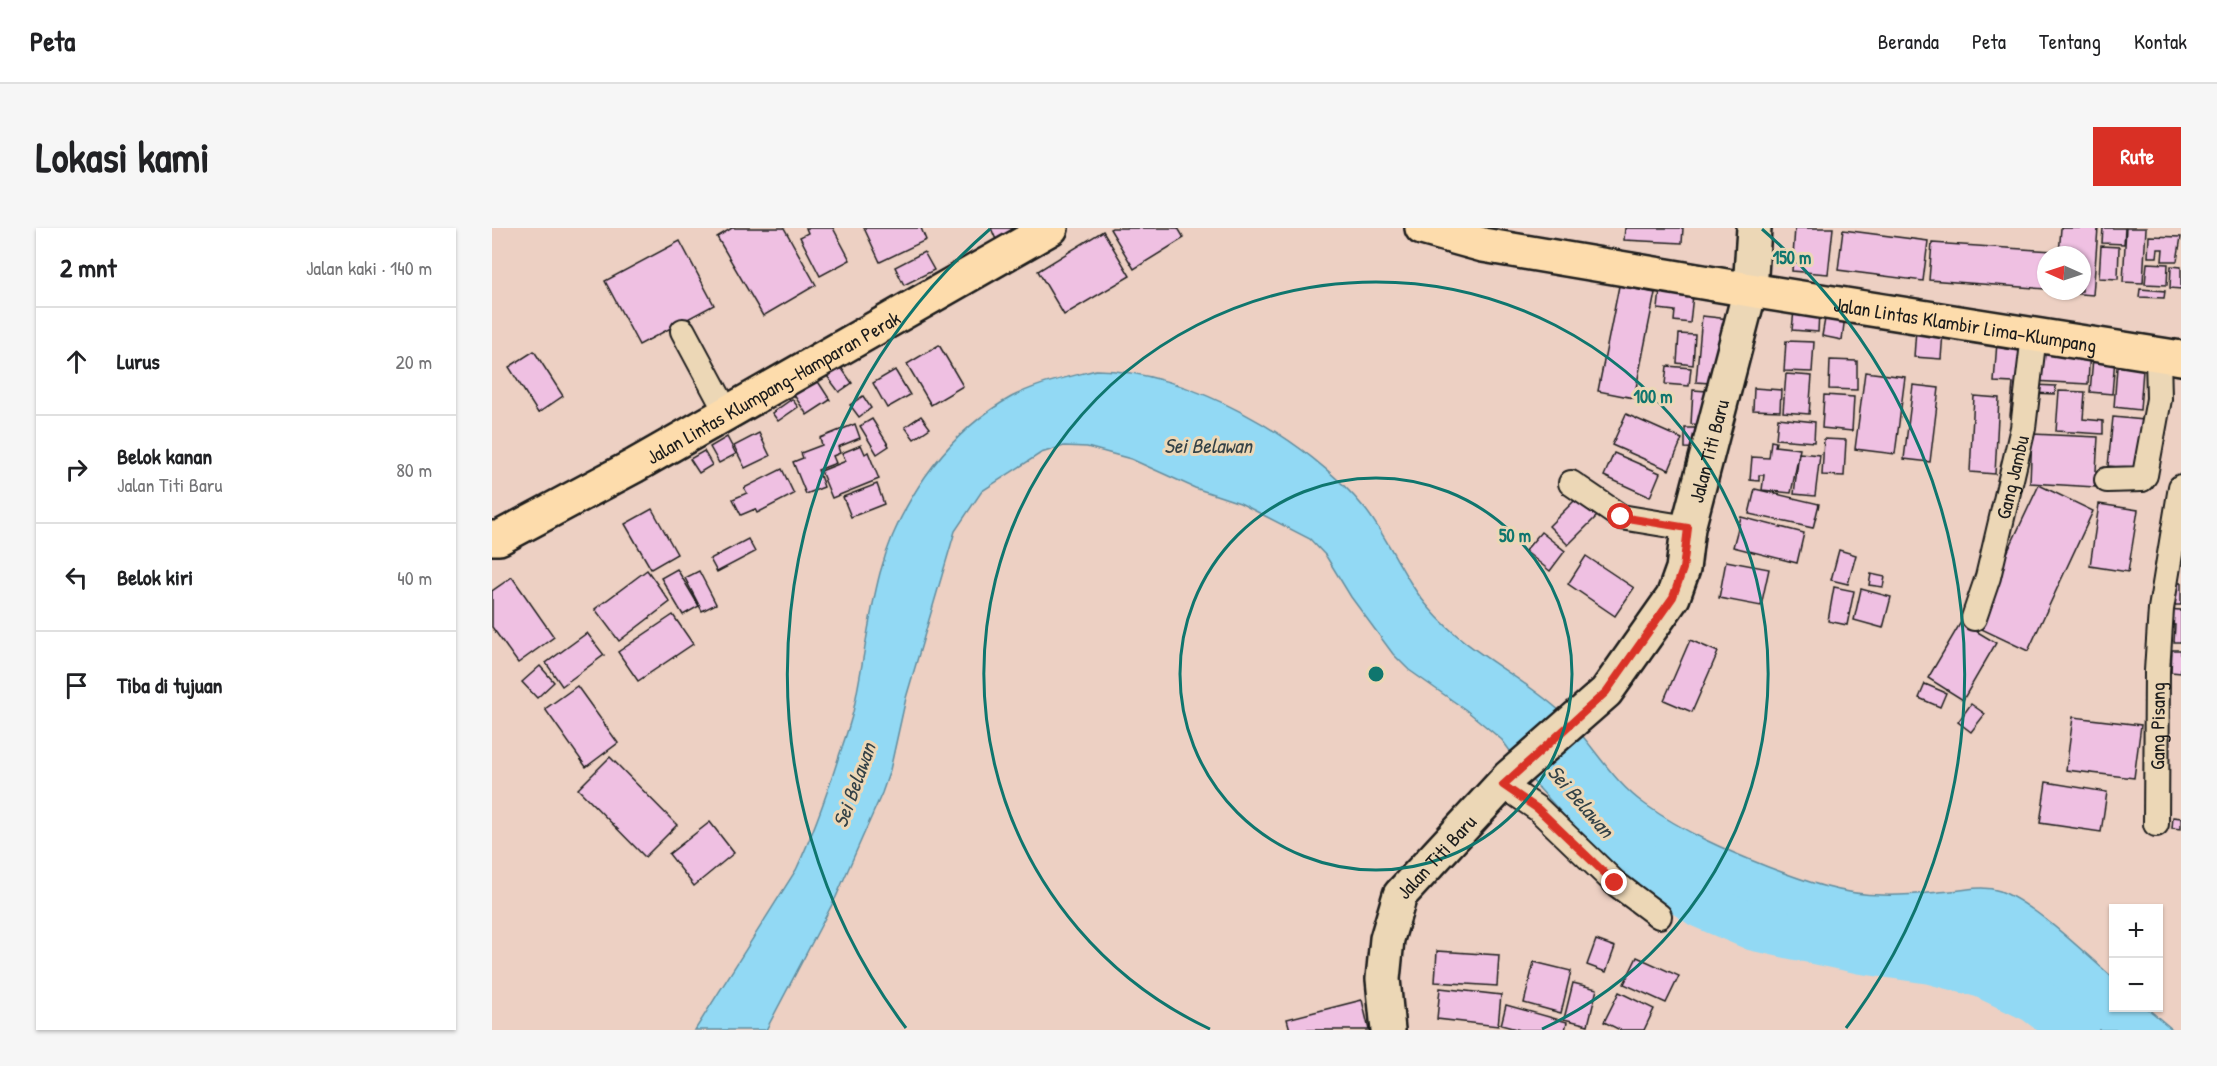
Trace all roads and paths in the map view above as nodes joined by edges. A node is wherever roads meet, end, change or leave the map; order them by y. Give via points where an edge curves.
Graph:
1 (1051, 228) edge
2 (1422, 228) edge
3 (1754, 228) edge
4 (1750, 290) junction
5 (683, 331) dead end
6 (2034, 335) junction
7 (2170, 356) edge
8 (727, 412) junction
9 (2107, 480) dead end
10 (1571, 483) dead end
11 (2181, 487) edge
12 (1688, 528) junction
13 (492, 538) edge
14 (1974, 618) dead end
15 (1506, 781) junction
16 (2156, 824) dead end
17 (1659, 916) dead end
18 (1388, 1030) edge

1 - 8 main road, Jalan Lintas Klumpang–Hamparan Perak
2 - 4 main road via 1483,245
3 - 4 street, Jalan Titi Baru
4 - 6 main road, Jalan Lintas Klambir Lima–Klumpang
4 - 12 street, Jalan Titi Baru
5 - 8 street
6 - 7 main road, Jalan Lintas Klambir Lima–Klumpang
6 - 14 street, Gang Jambu via 2023,428 1988,577
7 - 9 street via 2145,475 2136,480
8 - 13 main road, Jalan Lintas Klumpang–Hamparan Perak via 634,466 499,538
10 - 12 street via 1621,517
11 - 16 street, Gang Pisang via 2161,609
12 - 15 street, Jalan Titi Baru via 1683,569 1673,597 1606,692
15 - 17 street via 1615,883
15 - 18 street, Jalan Titi Baru via 1400,895 1387,939 1383,979

